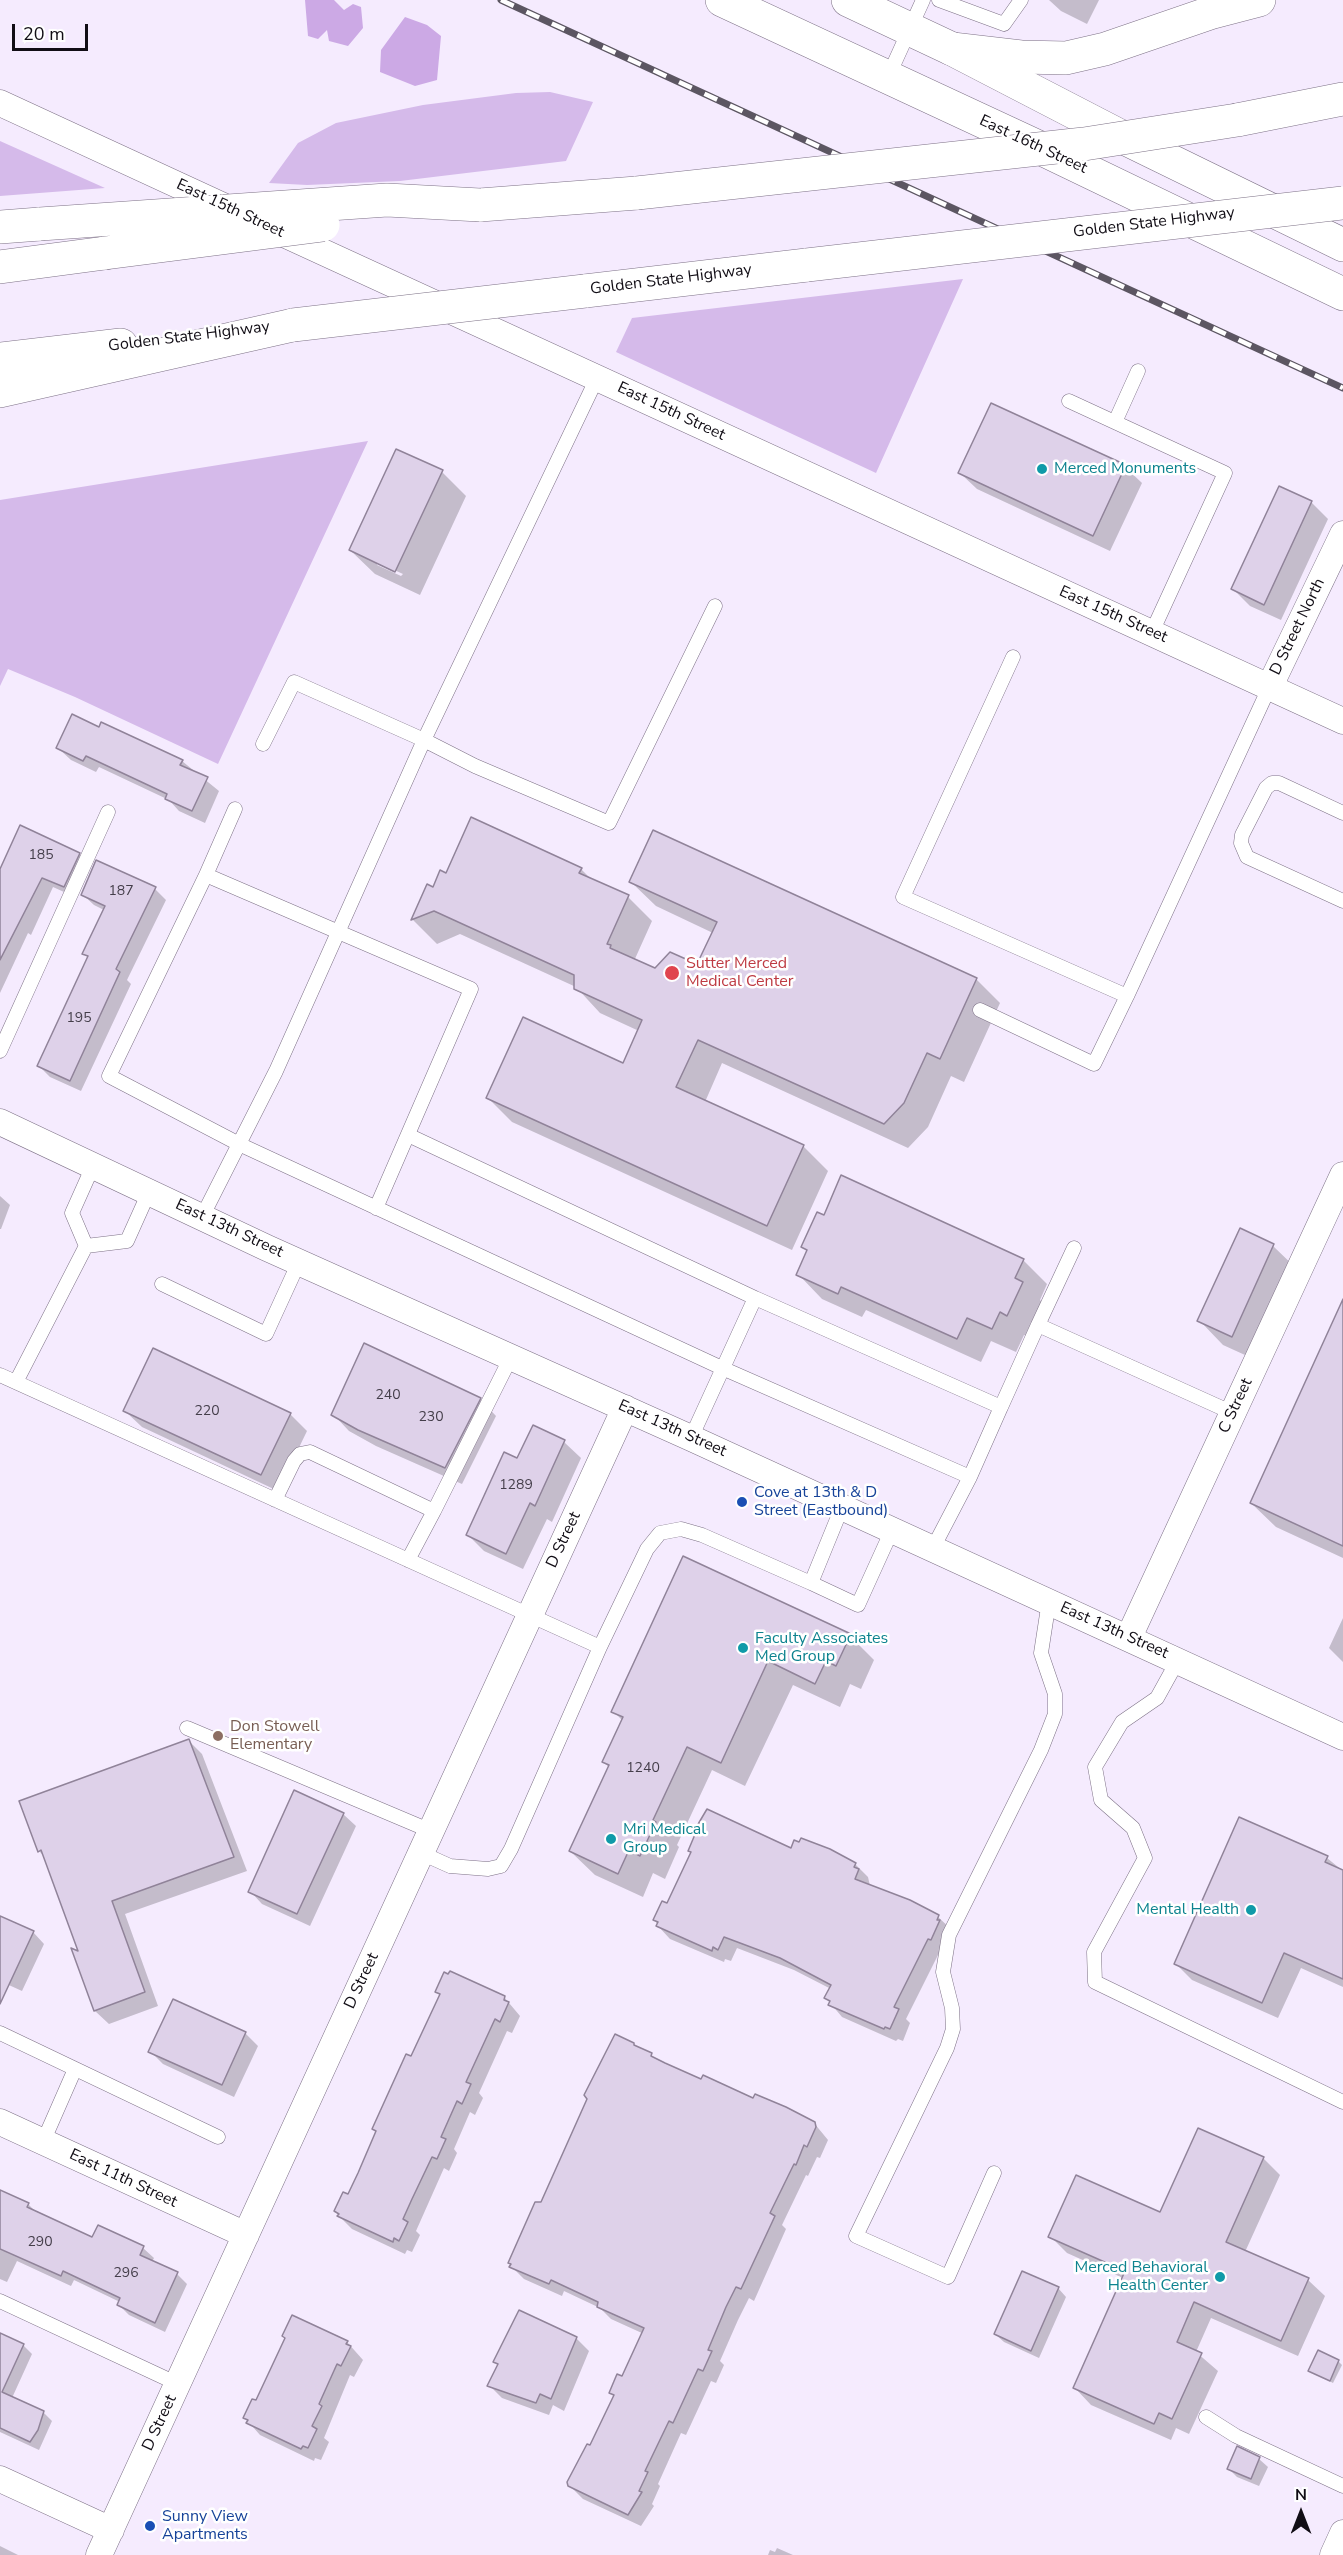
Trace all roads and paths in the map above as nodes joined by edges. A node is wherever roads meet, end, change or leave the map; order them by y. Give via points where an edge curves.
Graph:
1 (722, 0) edge
2 (848, 0) edge
3 (923, 0) edge
4 (939, 0) edge
5 (1021, 0) edge
6 (1259, 0) edge
7 (909, 29) junction
8 (952, 49) junction
9 (888, 77) junction
10 (1343, 99) edge
11 (0, 103) edge
12 (1343, 114) edge
13 (1238, 120) junction
14 (1343, 203) edge
15 (480, 205) junction
16 (1243, 213) junction
17 (1343, 220) edge
18 (0, 227) edge
19 (1343, 245) edge
20 (0, 267) edge
21 (1343, 294) edge
22 (293, 325) junction
23 (0, 359) edge
24 (1138, 371) dead end
25 (597, 378) junction
26 (0, 392) edge
27 (1069, 401) dead end
28 (1115, 422) junction
29 (1343, 534) edge
30 (715, 606) dead end
31 (1152, 632) junction
32 (1013, 657) dead end
33 (1269, 688) junction
34 (1343, 721) edge
35 (424, 740) junction
36 (263, 744) dead end
37 (236, 809) dead end
38 (108, 812) dead end
39 (1343, 813) edge
40 (206, 875) junction
41 (1343, 901) edge
42 (339, 932) junction
43 (1127, 996) junction
44 (980, 1010) dead end
45 (0, 1051) edge
46 (0, 1122) edge
47 (408, 1135) junction
48 (241, 1145) junction
49 (93, 1166) junction
50 (1343, 1175) edge
51 (149, 1192) junction
52 (376, 1208) junction
53 (202, 1217) junction
54 (86, 1246) junction
55 (1074, 1248) dead end
56 (299, 1262) junction
57 (162, 1284) dead end
58 (755, 1298) junction
59 (1038, 1325) junction
60 (511, 1357) junction
61 (722, 1368) junction
62 (0, 1375) edge
63 (16, 1382) junction
64 (1001, 1407) junction
65 (625, 1408) junction
66 (1233, 1413) junction
67 (691, 1438) junction
68 (970, 1477) junction
69 (275, 1500) junction
70 (842, 1507) junction
71 (434, 1512) junction
72 (892, 1530) junction
73 (933, 1548) junction
74 (408, 1560) junction
75 (812, 1584) junction
76 (1049, 1601) junction
77 (530, 1615) junction
78 (1129, 1637) junction
79 (600, 1647) junction
80 (1178, 1660) junction
81 (187, 1728) dead end
82 (1343, 1737) edge
83 (426, 1842) junction
84 (0, 2033) edge
85 (75, 2069) junction
86 (1343, 2102) edge
87 (0, 2122) edge
88 (218, 2137) dead end
89 (43, 2142) junction
90 (993, 2173) dead end
91 (246, 2235) junction
92 (0, 2301) edge
93 (178, 2384) junction
94 (1206, 2417) dead end
95 (0, 2479) edge
96 (1343, 2486) edge
97 (111, 2530) junction
98 (1343, 2533) edge
99 (99, 2555) edge
100 (1333, 2555) edge

1 - 9 main road, East 16th Street
2 - 7 main road
3 - 7 lane
4 - 5 lane via 1004,24
6 - 8 main road via 1065,58
7 - 8 main road
7 - 9 lane
8 - 19 main road
9 - 21 main road, East 16th Street
10 - 13 main road
11 - 25 street, East 15th Street
12 - 13 main road
13 - 15 main road, bridge via 1084,144 637,193
14 - 16 main road, Golden State Highway, bridge
15 - 18 main road, bridge via 387,200
15 - 20 main road, bridge
16 - 17 main road, bridge
16 - 22 main road, Golden State Highway, bridge
22 - 23 main road, Golden State Highway
22 - 26 main road
24 - 28 lane
25 - 31 street, East 15th Street
25 - 35 lane
27 - 28 lane
28 - 31 lane via 1225,472
29 - 33 street, D Street North
30 - 35 lane via 609,823
31 - 33 street, East 15th Street
32 - 43 lane via 903,897
33 - 34 street, East 15th Street
33 - 43 lane
35 - 36 lane via 294,682
35 - 42 lane
37 - 40 lane
38 - 45 lane
39 - 41 lane via 1272,783 1266,788 1241,843 1247,857
40 - 42 lane
40 - 48 lane via 109,1076
42 - 47 lane via 471,989
42 - 48 lane
43 - 44 lane via 1094,1064
46 - 49 street, East 13th Street
47 - 52 lane
47 - 58 lane
48 - 52 lane
48 - 53 lane
49 - 51 street, East 13th Street
49 - 54 lane via 72,1213
50 - 66 street, C Street
51 - 53 street, East 13th Street
51 - 54 lane via 127,1241
52 - 61 lane
53 - 56 street, East 13th Street
54 - 63 lane
55 - 59 lane
56 - 57 lane via 266,1334
56 - 60 street, East 13th Street
58 - 61 lane
58 - 64 lane
59 - 64 lane
59 - 66 lane
60 - 65 street, East 13th Street
60 - 71 lane
61 - 67 lane
61 - 68 lane
62 - 63 lane
63 - 69 lane
64 - 68 lane
65 - 67 street, East 13th Street
65 - 77 street, D Street
66 - 78 street, C Street
67 - 70 street, East 13th Street
68 - 73 lane
69 - 71 lane via 294,1461 309,1452
69 - 74 lane
70 - 72 street, East 13th Street
70 - 75 lane
71 - 74 lane
72 - 73 street, East 13th Street
72 - 75 lane via 858,1605
73 - 76 street, East 13th Street
74 - 77 lane
75 - 79 lane via 702,1536 681,1529 660,1533 647,1549
76 - 78 street, East 13th Street
76 - 90 lane via 1041,1653 1055,1694 1055,1714 949,1935 943,1972 953,2029 856,2236 948,2277
77 - 79 lane
77 - 83 street, D Street
78 - 80 street, East 13th Street
79 - 83 lane via 501,1866 450,1866
80 - 82 street, East 13th Street
80 - 86 lane via 1157,1698 1122,1722 1095,1767 1101,1800 1133,1828 1145,1858 1094,1952 1095,1982
81 - 83 lane
83 - 91 street, D Street
84 - 85 lane
85 - 88 lane
85 - 89 lane
87 - 89 street, East 11th Street
89 - 91 street, East 11th Street
91 - 93 street, D Street
92 - 93 lane
93 - 97 street, D Street
94 - 96 lane via 1236,2436
95 - 97 street
97 - 99 street, D Street
98 - 100 street

